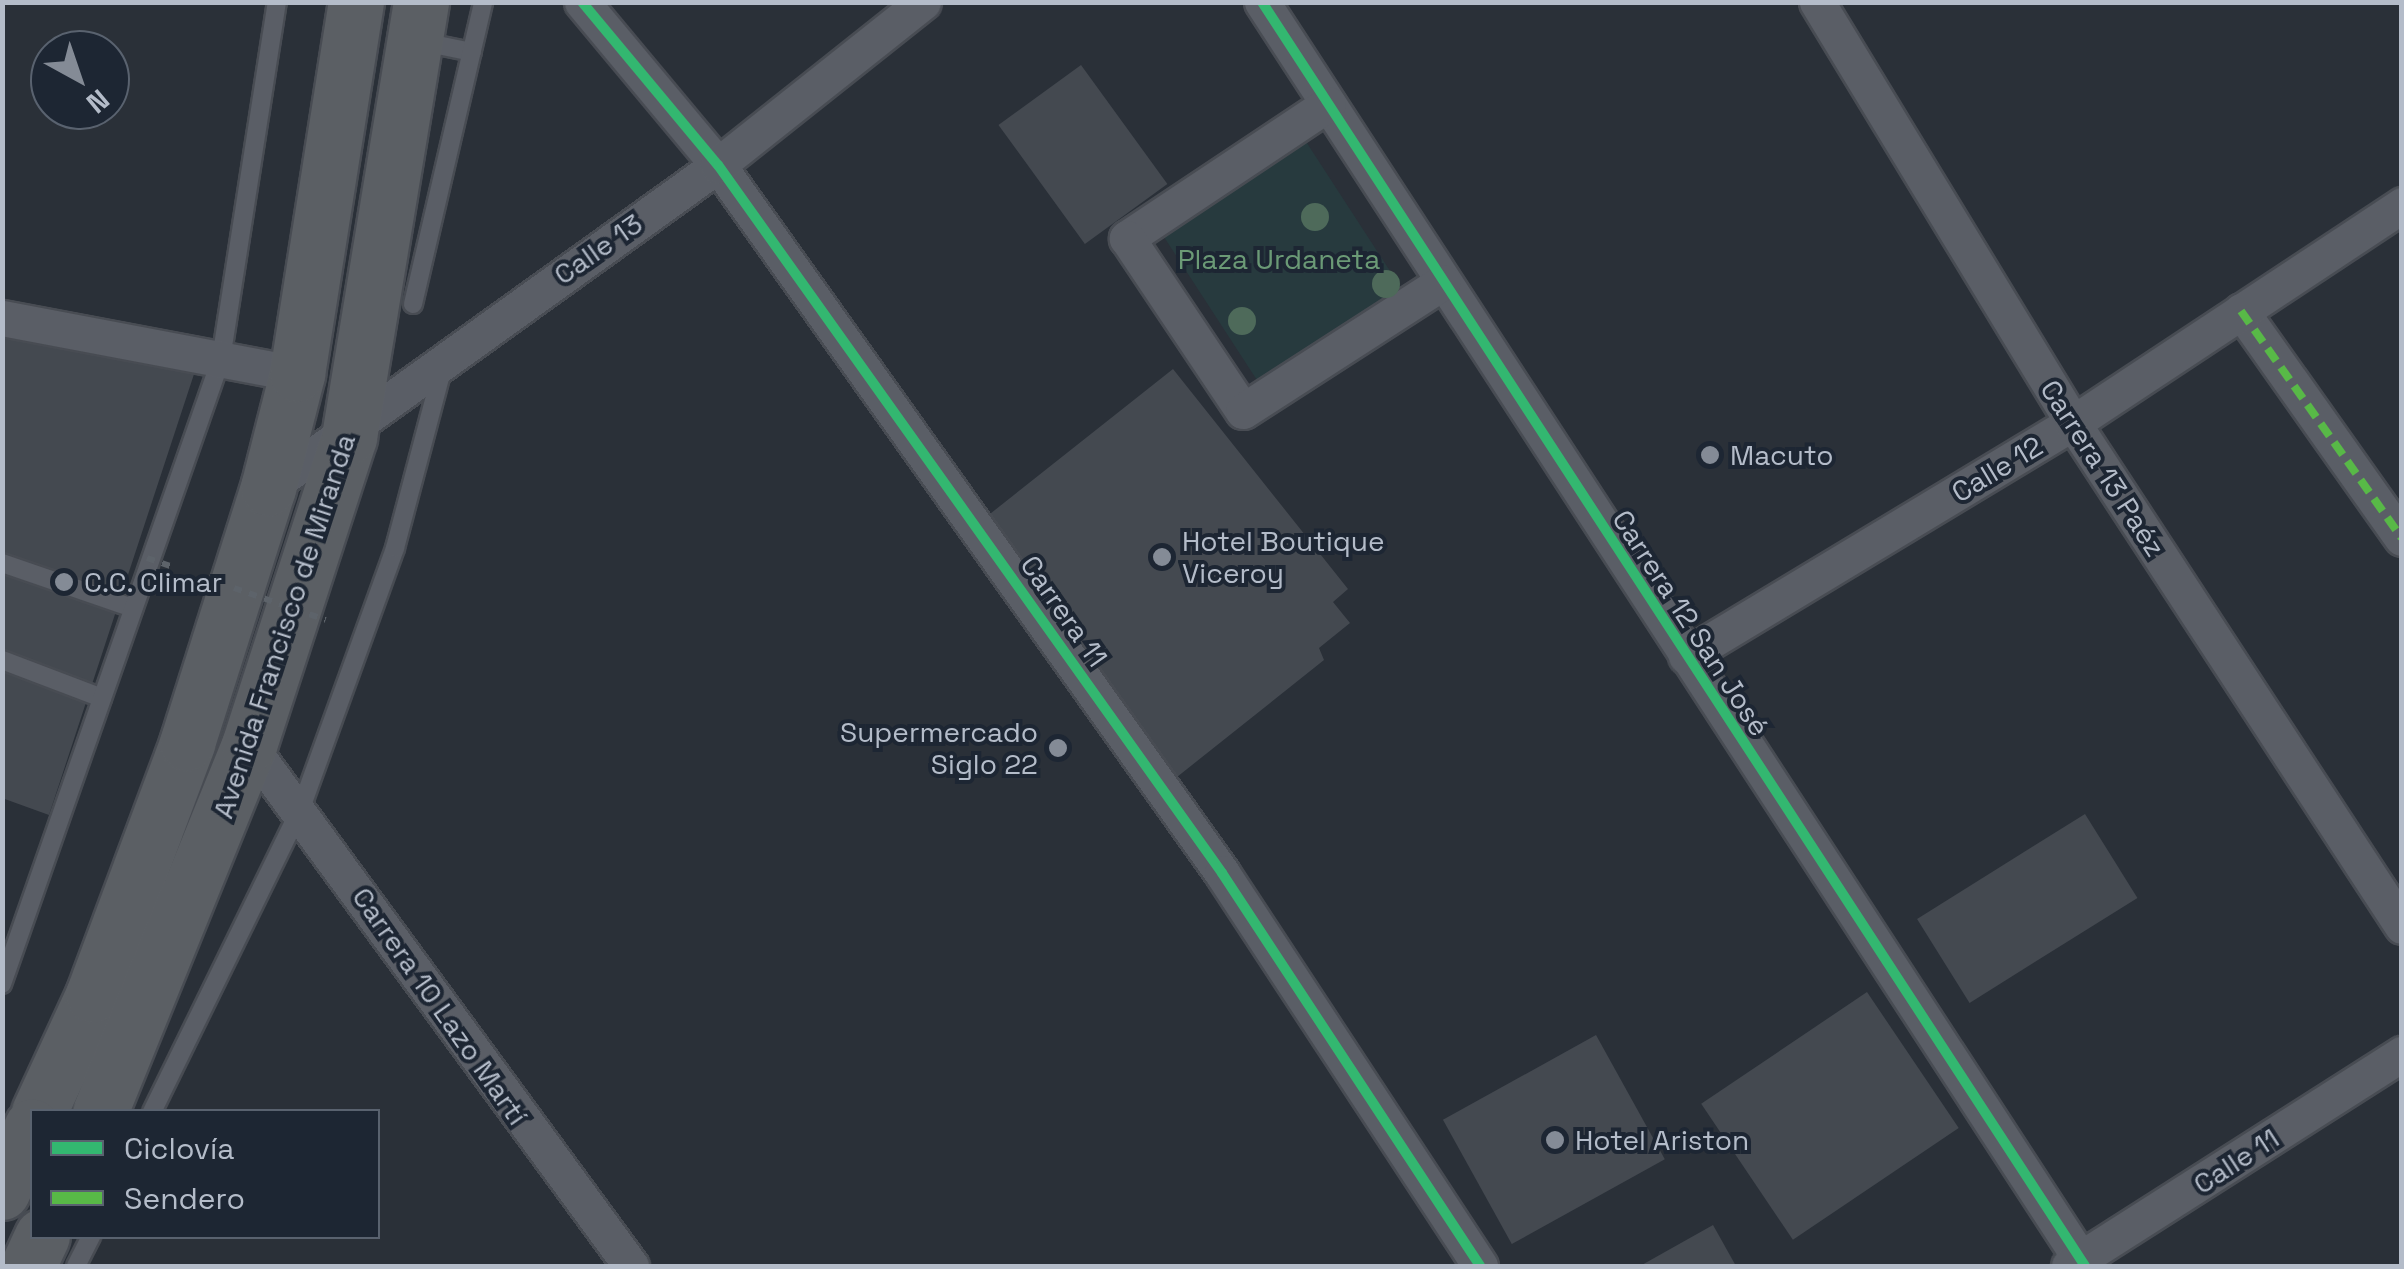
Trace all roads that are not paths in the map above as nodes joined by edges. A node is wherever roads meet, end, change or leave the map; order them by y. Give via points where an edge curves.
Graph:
1 (277, 2) edge
2 (356, 2) edge
3 (483, 2) edge
4 (582, 2) edge
5 (922, 2) edge
6 (1262, 2) edge
7 (1817, 2) edge
8 (419, 22) edge
9 (472, 52) junction
10 (1328, 104) junction
11 (718, 165) junction
12 (2402, 205) edge
13 (406, 236) junction
14 (1443, 282) junction
15 (414, 304) dead end
16 (2241, 311) junction
17 (2, 318) edge
18 (446, 356) junction
19 (221, 359) junction
20 (297, 374) junction
21 (2072, 423) junction
22 (348, 437) junction
23 (268, 488) junction
24 (2402, 538) edge
25 (2, 563) edge
26 (134, 608) junction
27 (1686, 656) junction
28 (2, 660) edge
29 (102, 698) junction
30 (249, 745) junction
31 (301, 808) junction
32 (2402, 926) edge
33 (2, 984) edge
34 (2402, 1054) edge
35 (40, 1109) edge
36 (101, 1109) edge
37 (153, 1109) edge
38 (30, 1130) edge
39 (2, 1192) edge
40 (41, 1239) edge
41 (89, 1239) edge
42 (2078, 1264) edge
43 (28, 1266) edge
44 (76, 1266) edge
45 (631, 1266) edge
46 (1480, 1266) edge

1 - 19 lane
2 - 20 highway, Avenida Francisco de Miranda
3 - 9 lane, Avenida Francisco de Miranda
4 - 11 street, Carrera 11
5 - 11 street, Calle 13
6 - 10 street, Carrera 12 San José
7 - 21 street, Carrera 13 Paéz
8 - 9 lane
8 - 13 highway, Avenida Francisco de Miranda
9 - 13 lane, Avenida Francisco de Miranda
10 - 14 street, Carrera 12 San José
10 - 14 street via 1127,238 1244,411
11 - 18 street, Calle 13
11 - 46 street, Carrera 11 via 1222,873
12 - 16 street, Calle 12
13 - 15 lane, Avenida Francisco de Miranda
13 - 22 highway, Avenida Francisco de Miranda
14 - 27 street, Carrera 12 San José
16 - 21 street, Calle 12
16 - 24 street
17 - 19 street
18 - 22 street, Calle 13
18 - 31 lane via 395,548
19 - 20 street
19 - 26 lane
20 - 23 highway, Avenida Francisco de Miranda
21 - 27 street, Calle 12
21 - 32 street, Carrera 13 Paéz
22 - 23 street, Calle 13
22 - 30 highway, Avenida Francisco de Miranda
23 - 35 highway, Avenida Francisco de Miranda via 187,742 93,995
25 - 26 lane
26 - 29 lane
27 - 42 street, Carrera 12 San José
28 - 29 lane
29 - 33 lane
30 - 31 street, Carrera 10 Lazo Martí
30 - 36 highway, Avenida Francisco de Miranda
31 - 37 lane
31 - 45 street, Carrera 10 Lazo Martí
34 - 42 street, Calle 11
38 - 39 highway
40 - 43 highway
41 - 44 lane

